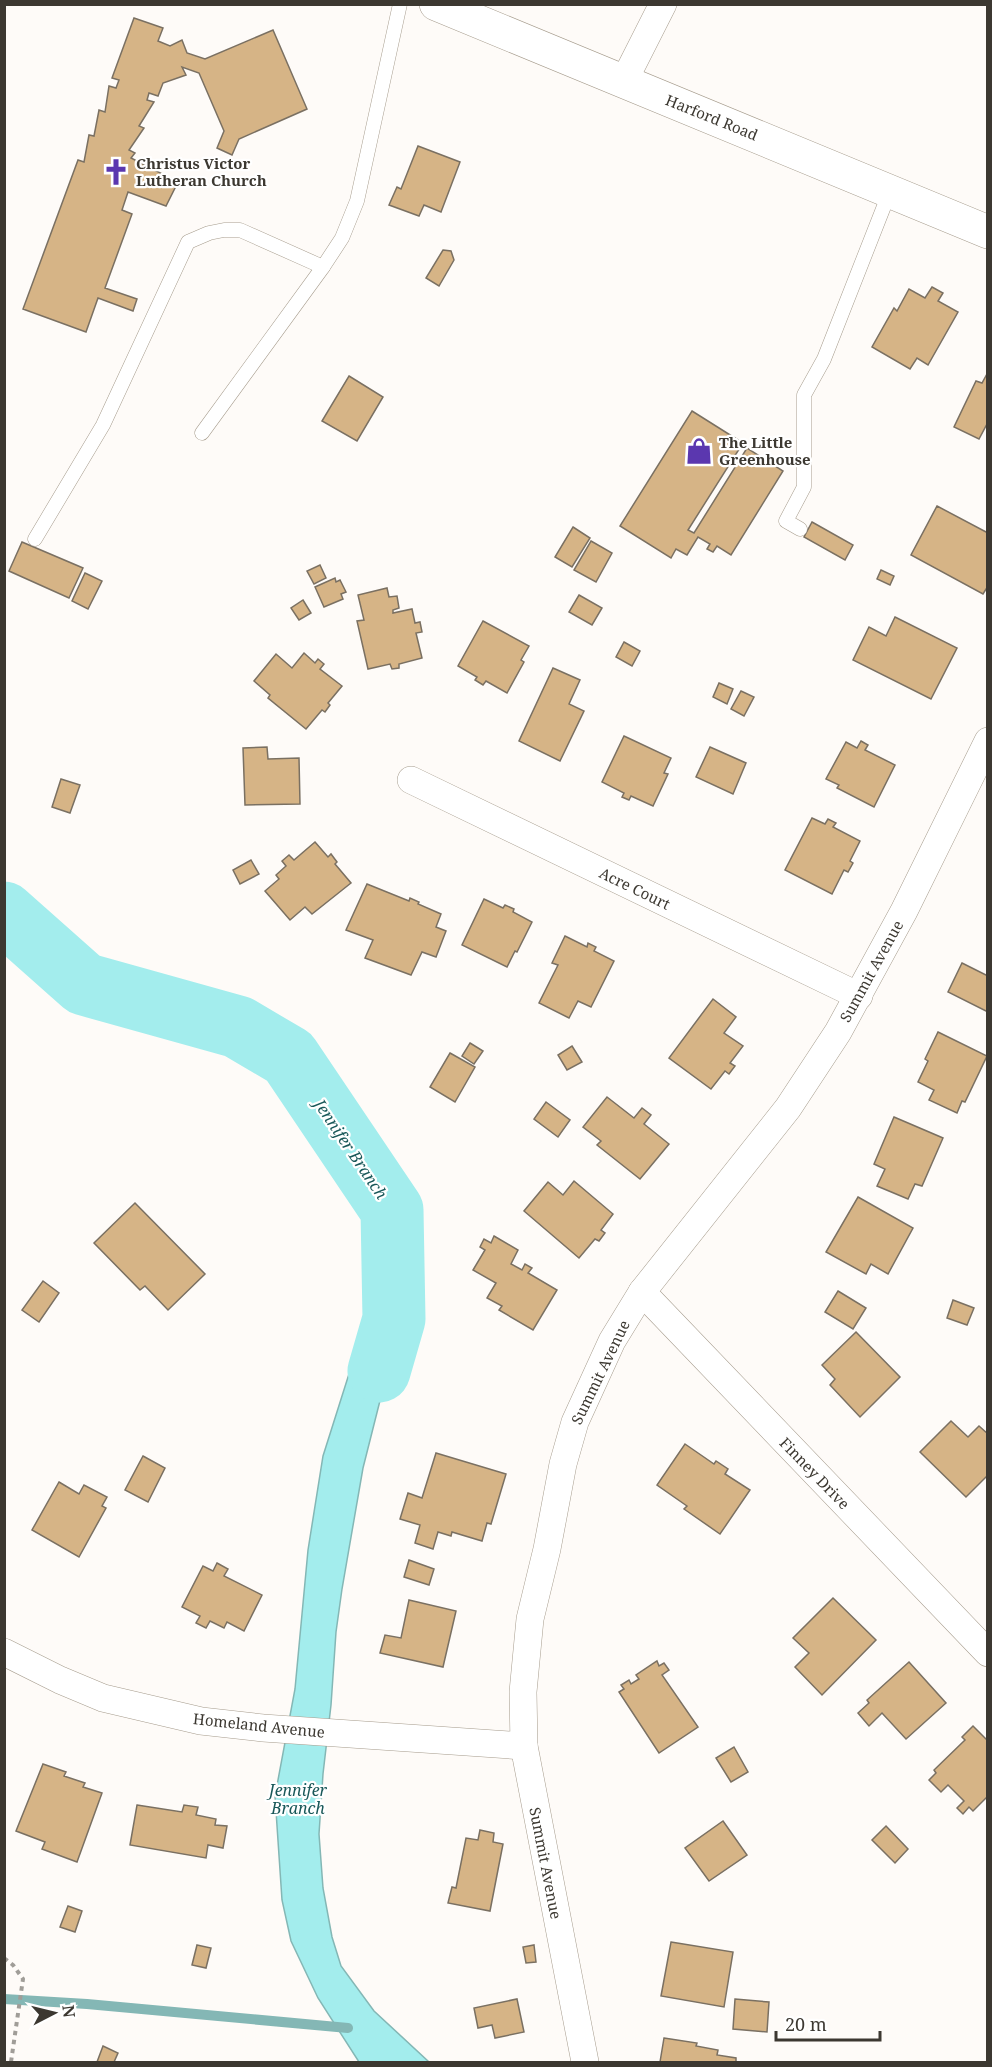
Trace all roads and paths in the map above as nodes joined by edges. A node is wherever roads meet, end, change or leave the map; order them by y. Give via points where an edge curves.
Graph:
1 (400, 4) edge
2 (436, 4) edge
3 (663, 4) edge
4 (624, 81) junction
5 (890, 191) junction
6 (987, 232) edge
7 (323, 267) junction
8 (202, 433) dead end
9 (800, 529) dead end
10 (35, 539) dead end
11 (987, 741) edge
12 (411, 780) dead end
13 (859, 996) junction
14 (642, 1292) junction
15 (4, 1652) edge
16 (987, 1653) edge
17 (525, 1746) junction
18 (4, 1958) edge
19 (11, 2062) edge
20 (585, 2062) edge

1 - 7 lane via 357,201 342,238
2 - 4 main road, Harford Road
3 - 4 street
4 - 5 main road, Harford Road
5 - 6 main road, Harford Road
5 - 9 lane via 824,358 804,395 804,487 786,521
7 - 8 lane
7 - 10 lane via 240,230 209,233 188,242 103,425
11 - 13 street, Summit Avenue
12 - 13 street, Acre Court
13 - 14 street, Summit Avenue via 788,1108
14 - 16 street, Finney Drive
14 - 17 street, Summit Avenue via 612,1341 575,1422 562,1464 530,1619 523,1692
15 - 17 street, Homeland Avenue via 103,1698 201,1721
17 - 20 street, Summit Avenue
18 - 19 path via 22,1979

